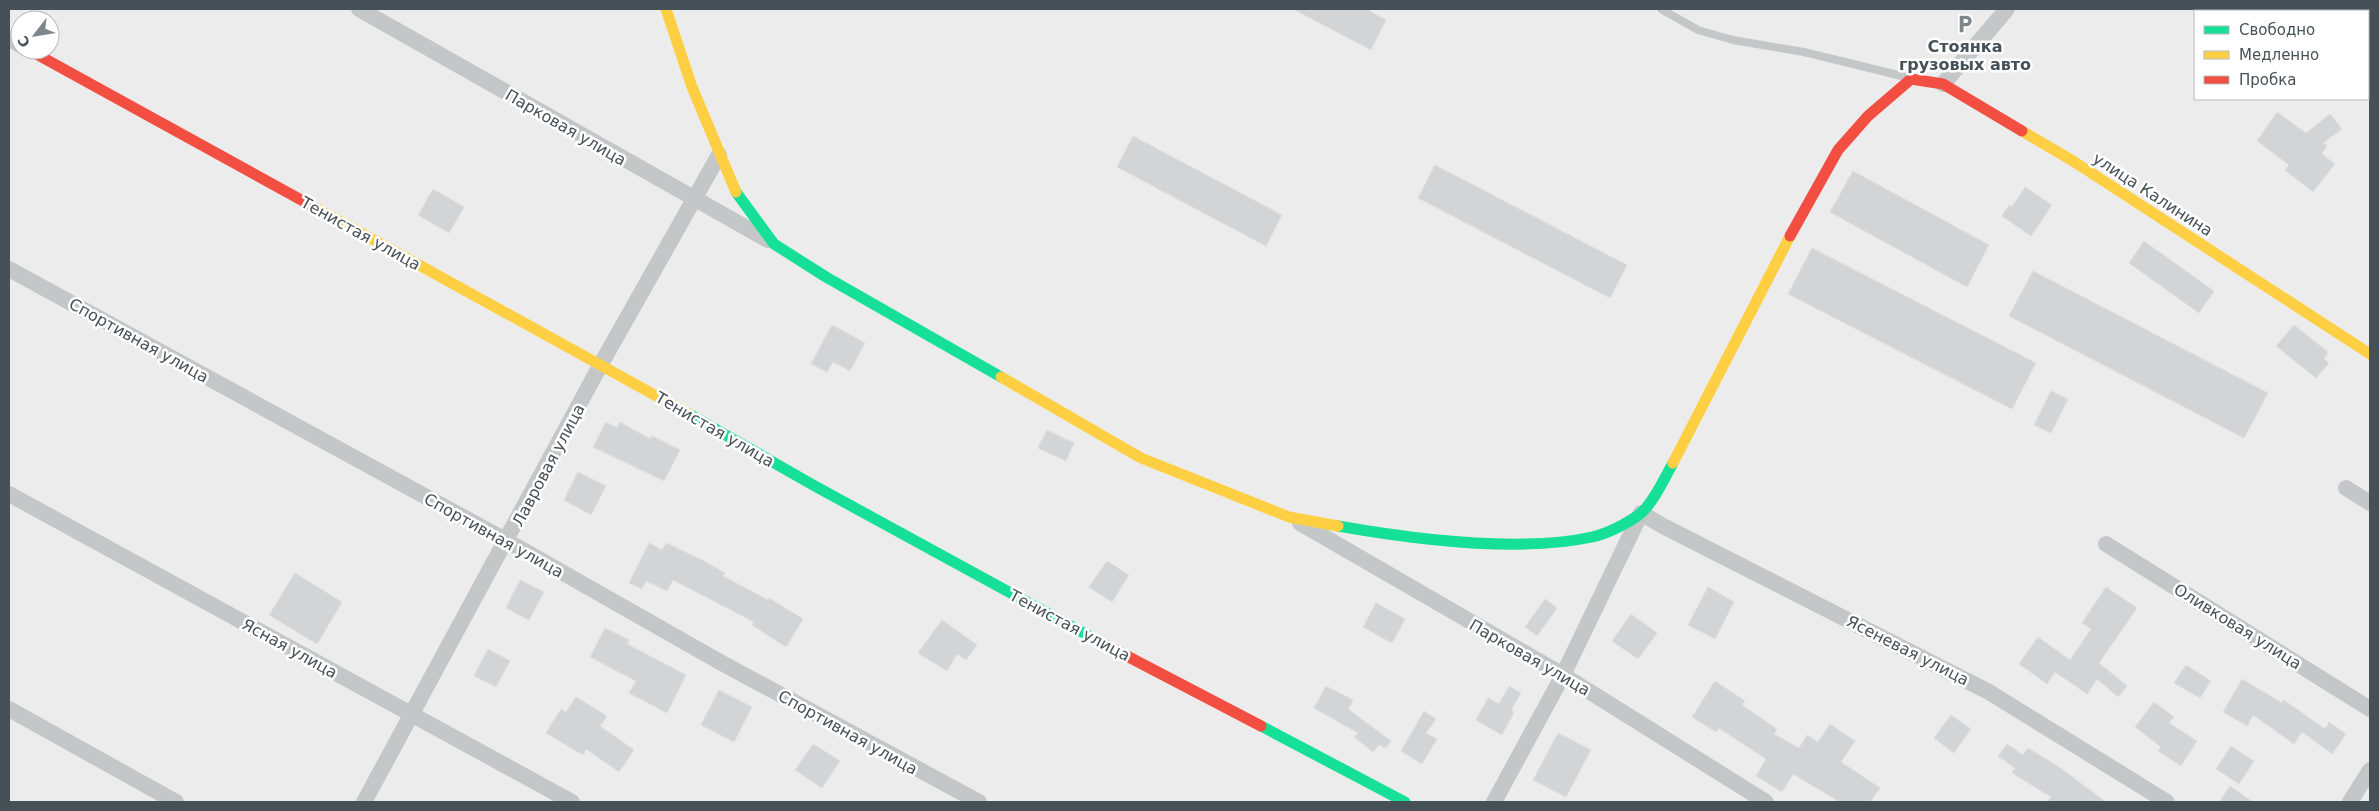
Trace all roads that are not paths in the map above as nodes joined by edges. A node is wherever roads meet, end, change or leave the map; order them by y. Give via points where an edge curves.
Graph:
1 (359, 9) edge
2 (666, 9) edge
3 (1661, 9) edge
4 (2007, 9) edge
5 (47, 60) edge
6 (1911, 79) junction
7 (1943, 84) junction
8 (719, 155) junction
9 (693, 199) junction
10 (774, 244) junction
11 (9, 269) edge
12 (2370, 354) edge
13 (601, 364) junction
14 (2346, 488) dead end
15 (9, 494) edge
16 (2370, 503) edge
17 (1641, 513) junction
18 (1289, 517) junction
19 (507, 541) junction
20 (2106, 544) dead end
21 (1563, 675) junction
22 (9, 709) edge
23 (2370, 709) edge
24 (412, 714) junction
25 (2370, 770) edge
26 (176, 802) edge
27 (364, 802) edge
28 (572, 802) edge
29 (979, 802) edge
30 (1405, 802) edge
31 (1494, 802) edge
32 (1766, 802) edge
33 (2166, 802) edge
34 (2350, 802) edge

1 - 9 street, Парковая улица
2 - 8 street
3 - 6 lane via 1698,30 1733,40 1804,52
4 - 7 street
5 - 13 street, Тенистая улица
6 - 7 street, улица Калинина
6 - 17 street via 1868,116 1838,150 1661,485
7 - 12 street, улица Калинина via 2073,161
8 - 9 street, Лавровая улица
8 - 10 street via 748,210
9 - 10 street, Парковая улица
9 - 13 street, Лавровая улица
10 - 18 street via 1116,445
11 - 19 street, Спортивная улица
13 - 19 street, Лавровая улица
13 - 30 street, Тенистая улица via 1032,606
14 - 16 street
15 - 24 street, Ясная улица
17 - 18 street via 1594,537 1497,544 1378,533
17 - 21 street
17 - 33 street, Ясеневая улица via 1989,692
18 - 21 street, Парковая улица
19 - 24 street, Лавровая улица
19 - 29 street, Спортивная улица via 720,662
20 - 23 street, Оливковая улица
21 - 31 street
21 - 32 street, Парковая улица
22 - 26 street
24 - 27 street, Лавровая улица
24 - 28 street, Ясная улица
25 - 34 street

